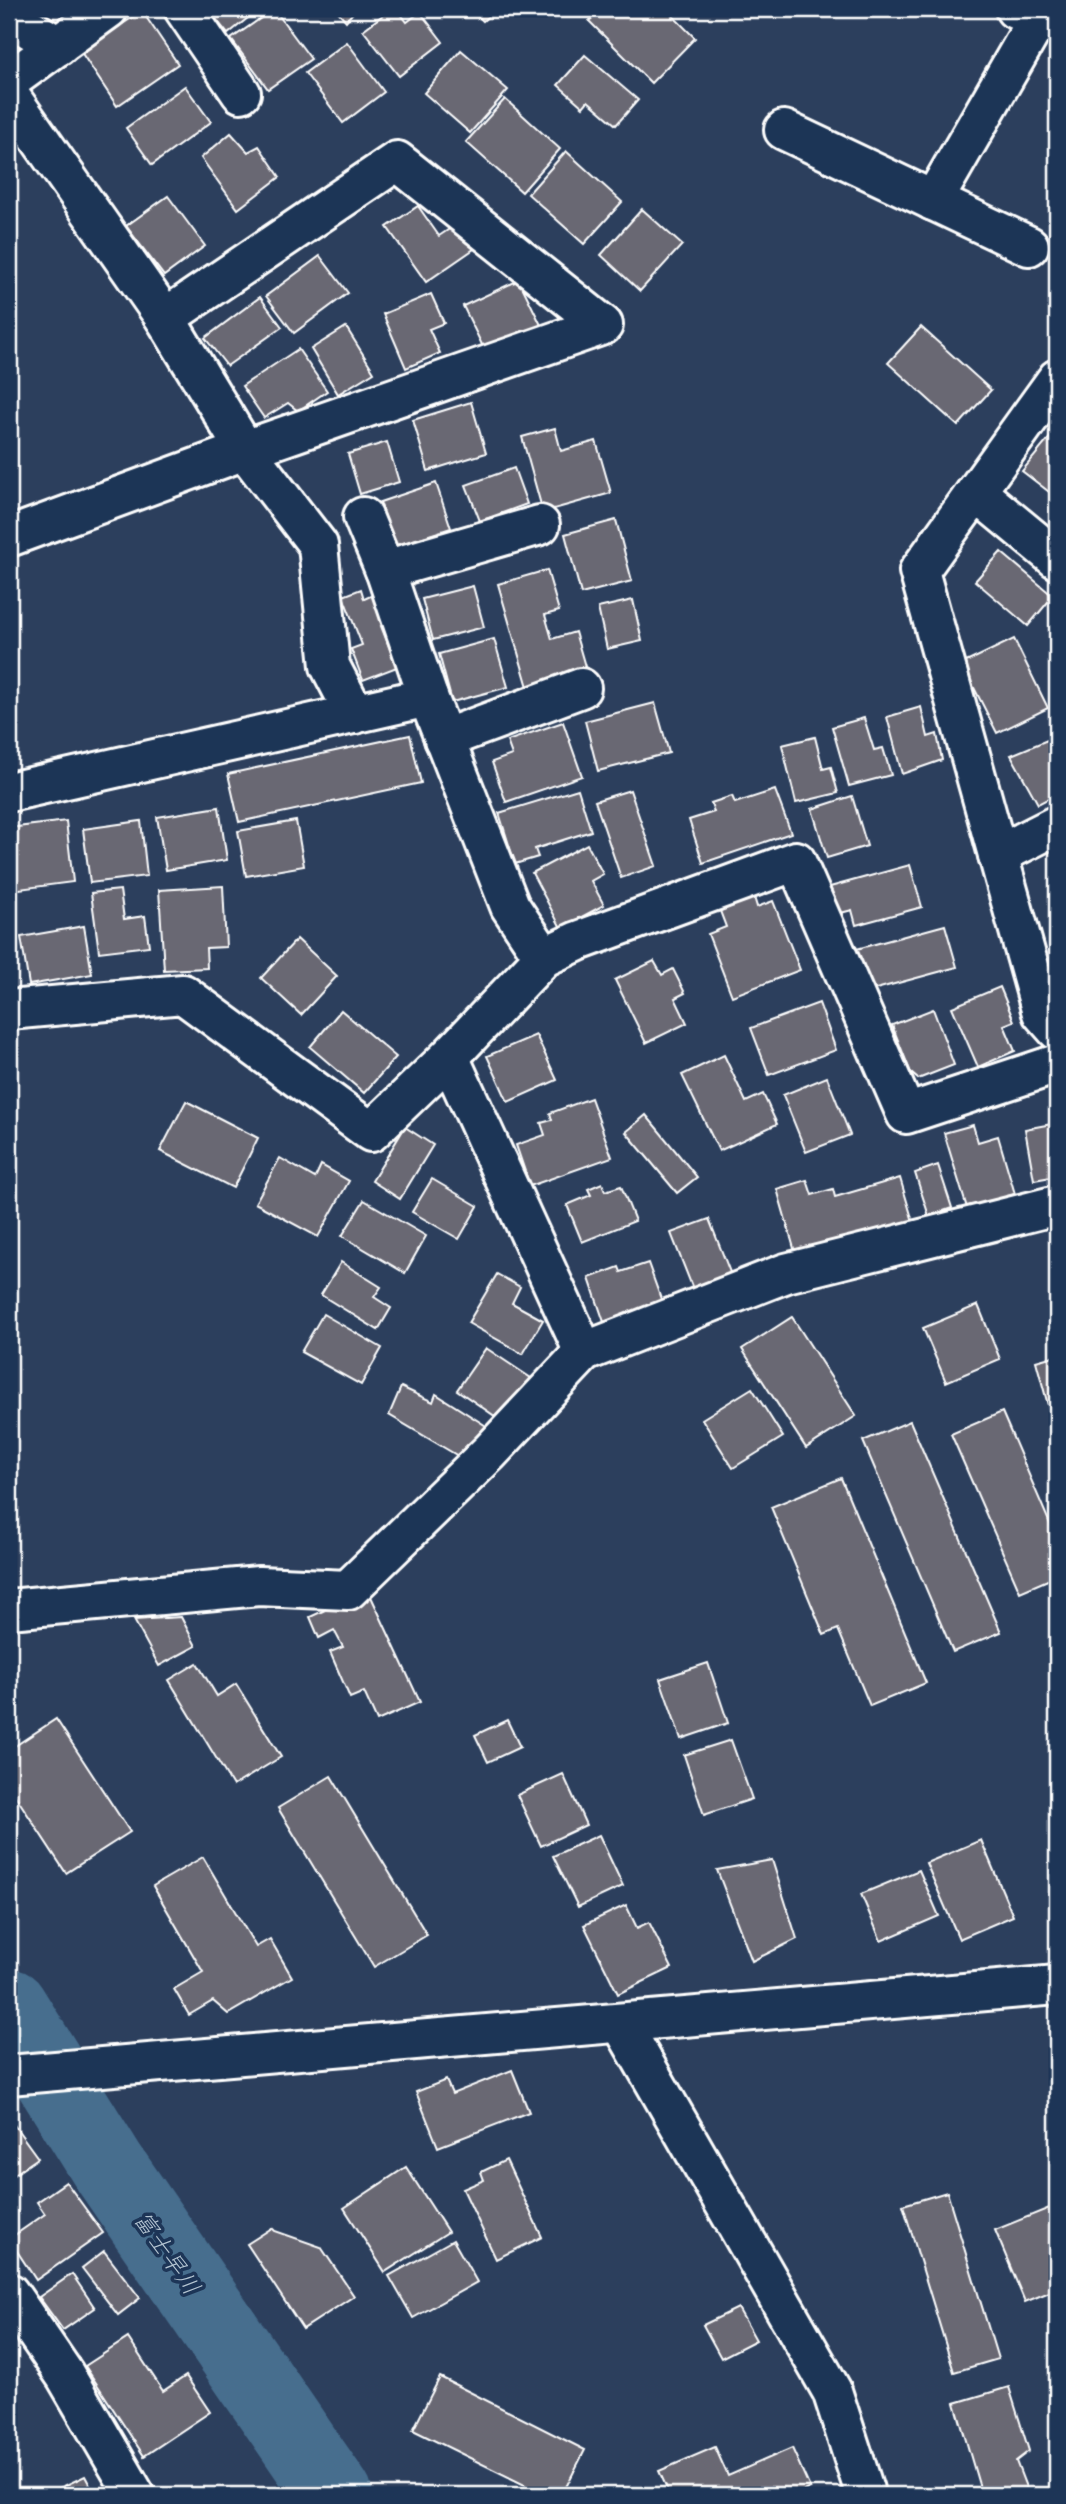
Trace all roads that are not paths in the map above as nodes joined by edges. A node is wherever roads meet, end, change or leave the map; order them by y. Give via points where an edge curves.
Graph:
1 (108, 9) edge
2 (184, 9) edge
3 (1015, 9) edge
4 (9, 16) edge
5 (58, 46) junction
6 (9, 81) edge
7 (241, 93) dead end
8 (9, 95) edge
9 (784, 131) dead end
10 (933, 201) junction
11 (1030, 246) dead end
12 (165, 318) junction
13 (1057, 379) edge
14 (245, 450) junction
15 (976, 492) junction
16 (363, 517) dead end
17 (540, 525) dead end
18 (9, 537) edge
19 (1057, 559) edge
20 (385, 570) junction
21 (582, 688) dead end
22 (428, 697) junction
23 (355, 713) junction
24 (444, 739) junction
25 (9, 792) edge
26 (1057, 825) edge
27 (998, 855) junction
28 (544, 957) junction
29 (9, 1010) edge
30 (1057, 1030) edge
31 (449, 1056) junction
32 (1057, 1064) edge
33 (1057, 1205) edge
34 (584, 1352) junction
35 (9, 1609) edge
36 (1057, 1985) edge
37 (621, 2023) junction
38 (12, 2075) edge
39 (9, 2293) edge
40 (864, 2490) dead end
41 (135, 2495) edge

1 - 5 street
2 - 7 street
3 - 10 street via 1038,19
4 - 5 street
5 - 6 street
8 - 12 street
9 - 10 street
10 - 11 street
12 - 14 street
12 - 14 street via 397,160 603,325
13 - 15 street
14 - 18 street
14 - 23 street via 318,545 330,666
15 - 19 street
15 - 27 street via 919,570
16 - 20 street
17 - 20 street
20 - 22 street
21 - 24 street
22 - 23 street
22 - 24 street
23 - 25 street
24 - 28 street via 510,906
26 - 27 street
27 - 30 street via 1042,1013
28 - 31 street
28 - 32 street via 796,861 906,1114
29 - 31 street via 183,994 372,1132
31 - 34 street
33 - 34 street via 786,1273
34 - 35 street via 490,1452 348,1590 260,1586
36 - 37 street
37 - 38 street
37 - 40 street via 832,2391
39 - 41 street via 65,2375

